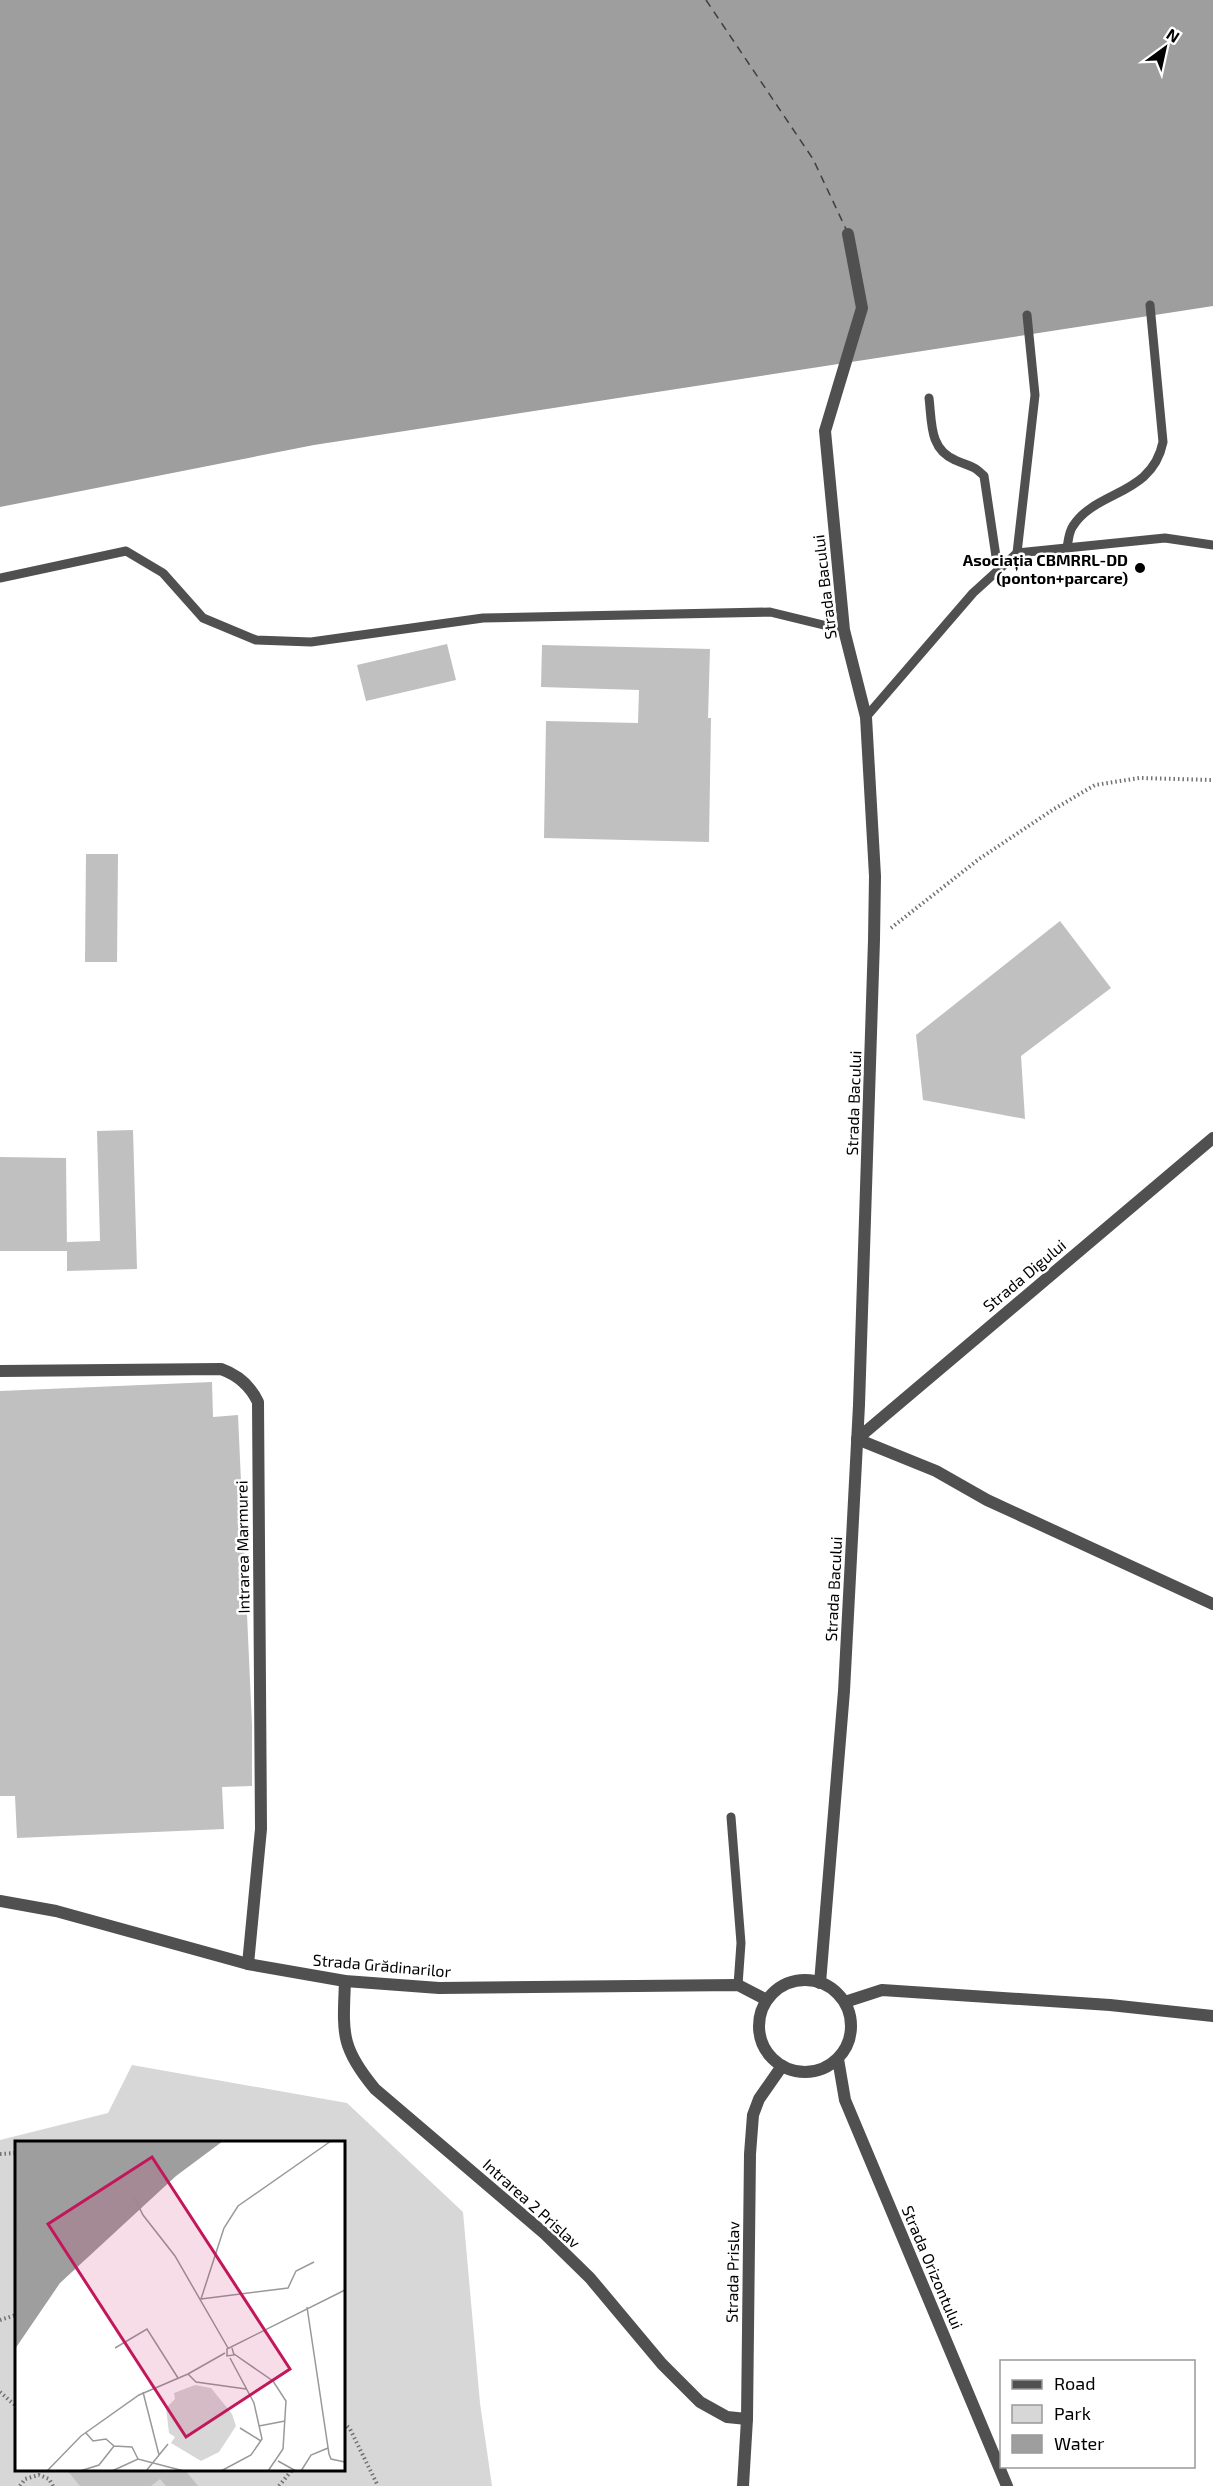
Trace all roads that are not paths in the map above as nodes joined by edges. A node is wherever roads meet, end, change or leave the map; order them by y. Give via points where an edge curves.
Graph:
1 (848, 234) dead end
2 (1150, 305) dead end
3 (1027, 315) dead end
4 (929, 398) dead end
5 (1213, 545) edge
6 (1067, 548) junction
7 (1017, 553) junction
8 (998, 570) junction
9 (0, 578) edge
10 (844, 630) junction
11 (866, 717) junction
12 (1213, 1138) edge
13 (0, 1371) edge
14 (857, 1439) junction
15 (1213, 1604) edge
16 (731, 1817) dead end
17 (0, 1901) edge
18 (248, 1964) junction
19 (345, 1981) junction
20 (820, 1983) junction
21 (738, 1985) junction
22 (766, 2000) junction
23 (845, 2002) junction
24 (1213, 2016) edge
25 (838, 2059) junction
26 (782, 2066) junction
27 (747, 2419) junction
28 (743, 2486) edge
29 (1007, 2486) edge

1 - 10 street, Strada Bacului via 862,308 825,431
2 - 6 lane via 1163,442 1160,459 1143,478 1072,526
3 - 7 lane via 1035,395
4 - 8 lane via 934,441 945,455 974,466 984,476
5 - 6 lane via 1165,538
6 - 7 lane
7 - 8 lane
8 - 11 lane via 973,593
9 - 10 lane via 126,550 163,573 203,618 256,640 310,642 483,618 770,612
10 - 11 street, Strada Bacului
11 - 14 street, Strada Bacului via 874,940
12 - 14 street, Strada Digului
13 - 18 street, Intrarea Marmurei via 221,1369 252,1389 258,1402 261,1829
14 - 15 street via 936,1471 987,1500
14 - 20 street, Strada Bacului via 844,1691
16 - 21 lane via 741,1943
17 - 18 street, Strada Grădinarilor via 56,1911
18 - 19 street, Strada Grădinarilor
19 - 21 street, Strada Grădinarilor via 439,1988
19 - 27 street, Intrarea 2 Prislav via 345,2038 358,2068 375,2089 545,2234 590,2278 662,2364 700,2402 727,2417
20 - 22 street via 790,1982
20 - 23 street
21 - 22 street, Strada Grădinarilor
22 - 26 street via 759,2029 766,2050
23 - 24 street via 882,1990
23 - 25 street via 851,2032
25 - 26 street via 811,2072
25 - 29 street, Strada Orizontului via 845,2100
26 - 27 street, Strada Prislav via 753,2115
27 - 28 street, Strada Prislav

